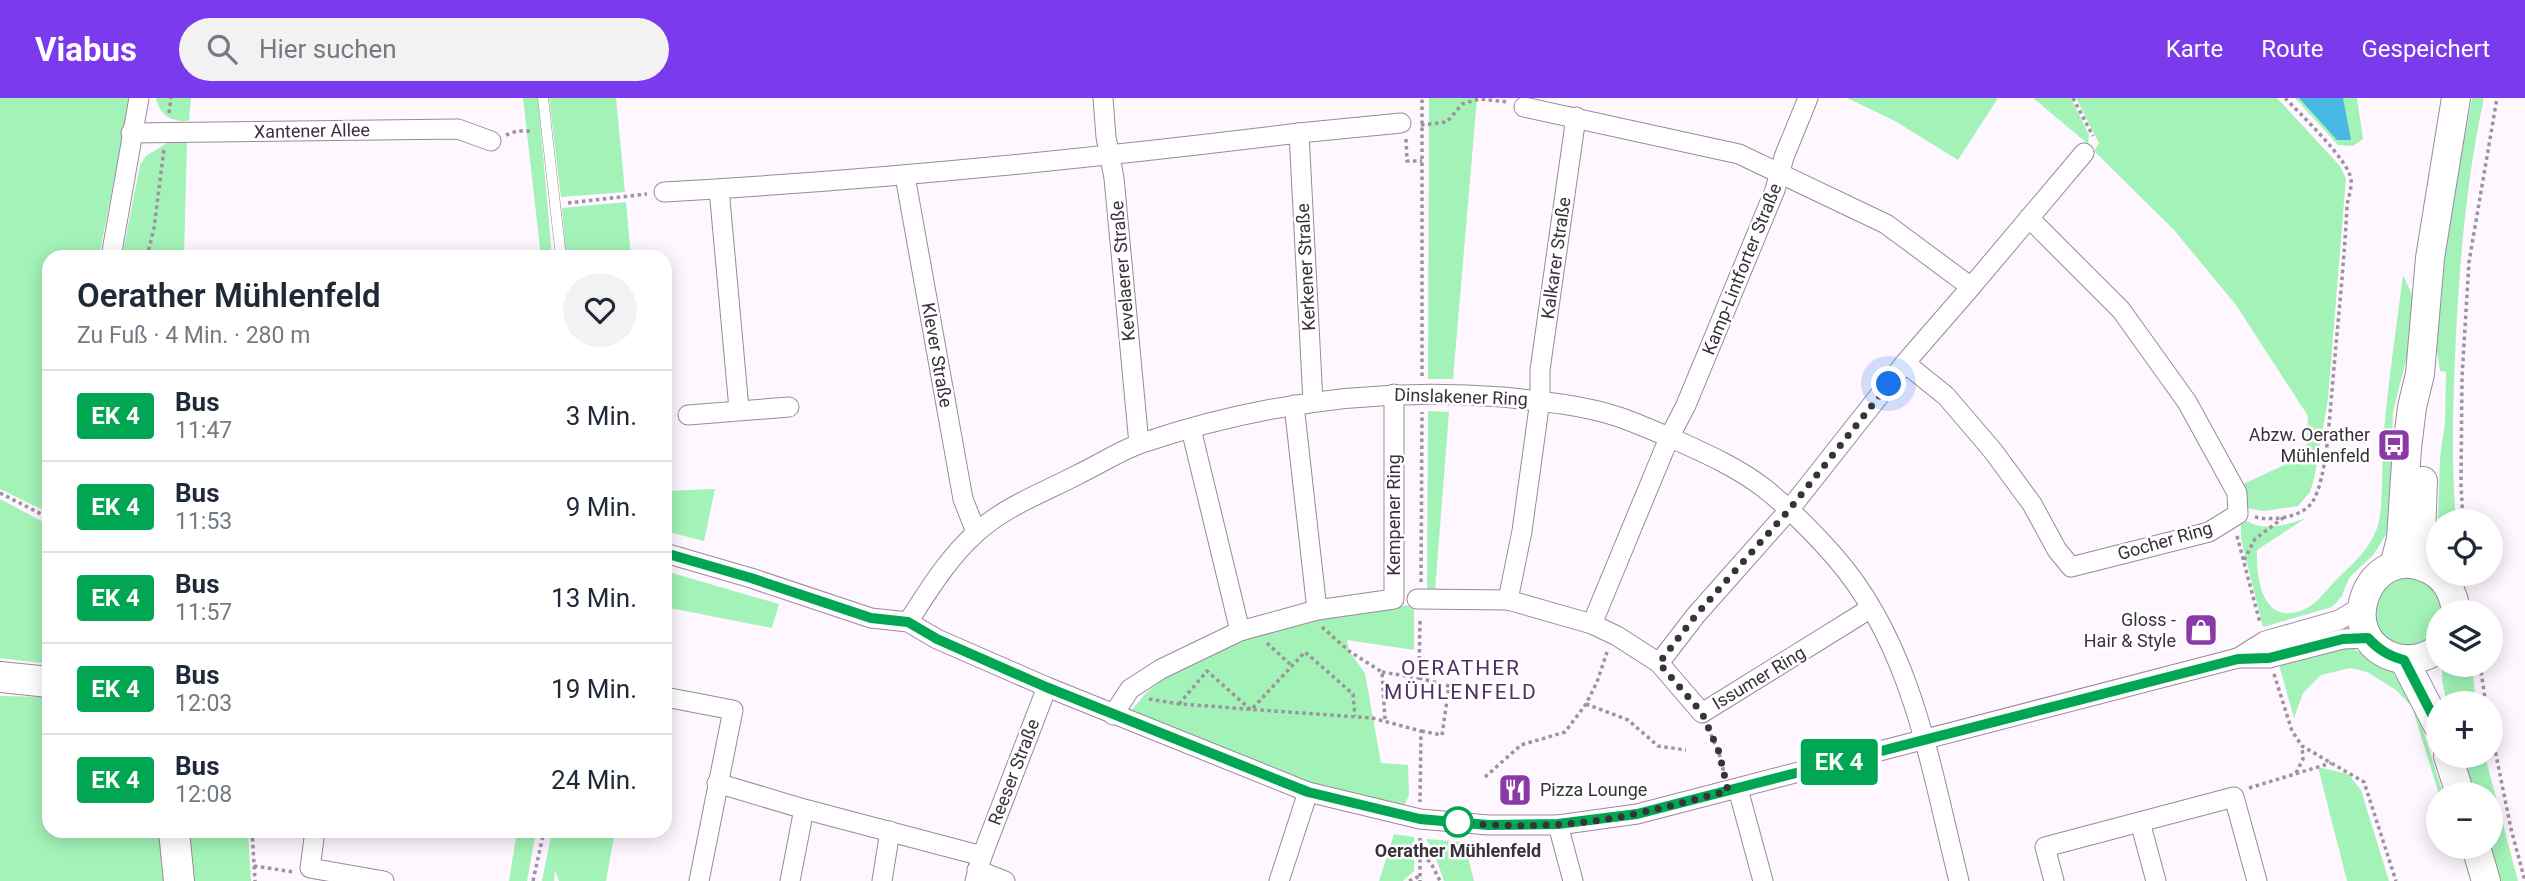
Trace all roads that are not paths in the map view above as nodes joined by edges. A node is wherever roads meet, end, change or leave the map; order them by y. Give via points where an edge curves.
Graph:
1 (139, 98) edge
2 (543, 98) edge
3 (1102, 98) edge
4 (1808, 98) edge
5 (2456, 98) edge
6 (1524, 107) road end
7 (1576, 117) junction
8 (1404, 130) road end
9 (131, 133) junction
10 (1299, 133) junction
11 (491, 141) road end
12 (2084, 153) road end
13 (1111, 156) junction
14 (1780, 173) junction
15 (905, 176) junction
16 (719, 189) junction
17 (664, 192) road end
18 (2029, 218) junction
19 (112, 250) edge
20 (560, 250) edge
21 (1971, 287) junction
22 (1905, 363) junction
23 (2420, 373) junction
24 (1394, 394) junction
25 (1541, 400) junction
26 (1303, 403) junction
27 (789, 407) dead end
28 (739, 409) junction
29 (688, 415) dead end
30 (1191, 429) junction
31 (1669, 438) junction
32 (1139, 444) junction
33 (1789, 510) junction
34 (976, 532) junction
35 (672, 555) edge
36 (2426, 563) edge
37 (2393, 566) junction
38 (2426, 568) edge
39 (1419, 599) road end
40 (1508, 600) junction
41 (2361, 607) junction
42 (1871, 608) junction
43 (1317, 610) junction
44 (908, 622) junction
45 (1592, 624) junction
46 (1240, 631) junction
47 (2368, 638) junction
48 (2267, 649) junction
49 (2426, 656) edge
50 (2404, 660) junction
51 (1659, 663) junction
52 (0, 677) edge
53 (42, 681) edge
54 (1046, 687) junction
55 (672, 698) edge
56 (2426, 703) edge
57 (1113, 715) junction
58 (1923, 740) junction
59 (718, 783) junction
60 (1733, 790) junction
61 (1308, 792) junction
62 (804, 809) junction
63 (2140, 822) junction
64 (1558, 824) junction
65 (890, 831) junction
66 (175, 838) edge
67 (314, 838) edge
68 (2480, 859) edge
69 (978, 869) edge
70 (179, 881) edge
71 (384, 881) edge
72 (699, 881) edge
73 (790, 881) edge
74 (882, 881) edge
75 (1005, 881) edge
76 (1279, 881) edge
77 (1573, 881) edge
78 (1763, 881) edge
79 (1959, 881) edge
80 (2054, 881) edge
81 (2156, 881) edge
82 (2257, 881) edge
83 (2486, 881) edge

1 - 9 street
2 - 20 lane
3 - 13 street, Kevelaerer Straße
4 - 14 street, Kamp-Lintforter Straße
5 - 23 main road via 2430,258
6 - 7 street
7 - 14 street via 1739,154
7 - 25 street, Kalkarer Straße via 1540,370
8 - 10 street
9 - 11 street, Xantener Allee via 458,129
9 - 19 street
10 - 13 street
10 - 26 street, Kerkener Straße
12 - 18 street
13 - 15 street
13 - 32 street, Kevelaerer Straße
14 - 21 street via 1886,224
14 - 31 street, Kamp-Lintforter Straße
15 - 16 street
15 - 34 street, Klever Straße via 963,499
16 - 17 street
16 - 28 street
18 - 21 street
18 - 22 street, Gocher Ring via 2121,310 2187,402 2237,493 2238,514 2209,532 2071,567 1993,451 1946,396
21 - 22 street
22 - 33 street
23 - 36 main road via 2425,427 2421,538
23 - 37 main road via 2407,448 2401,539
24 - 25 street, Dinslakener Ring
24 - 26 street, Dinslakener Ring
24 - 43 street, Kempener Ring via 1394,599
25 - 31 street, Dinslakener Ring via 1617,416
25 - 40 street
26 - 30 street, Dinslakener Ring
26 - 43 street
27 - 28 street
28 - 29 street
30 - 32 street, Dinslakener Ring
30 - 46 street
31 - 33 street, Dinslakener Ring via 1731,467
31 - 45 street
32 - 34 street, Dinslakener Ring via 1012,507
33 - 42 street, Dinslakener Ring via 1836,558
33 - 51 street
34 - 44 street, Dinslakener Ring
35 - 44 street via 871,618
37 - 38 main road
37 - 41 main road via 2371,582
39 - 40 street, Issumer Ring
40 - 45 street, Issumer Ring
41 - 47 main road
41 - 48 street
42 - 51 street, Issumer Ring via 1702,713
42 - 58 street, Dinslakener Ring via 1902,671
43 - 46 street, Kempener Ring
44 - 54 street
45 - 51 street, Issumer Ring
46 - 57 street, Kempener Ring via 1130,689
47 - 48 street
47 - 50 main road via 2384,653
48 - 58 street
49 - 50 main road
50 - 56 main road
52 - 53 main road
54 - 57 street
54 - 69 street, Reeser Straße
55 - 59 street via 733,710
57 - 61 street
58 - 60 street
58 - 79 street, Dinslakener Ring
59 - 62 street
59 - 72 street
60 - 64 street via 1637,814
60 - 78 street
61 - 64 street via 1420,819 1488,825
61 - 76 street
62 - 65 street
62 - 73 street
63 - 80 street via 2045,848
63 - 81 street
63 - 82 street via 2234,797
64 - 77 street
65 - 69 street
65 - 74 street
66 - 70 main road
67 - 71 street via 310,868
68 - 83 main road
69 - 75 street

